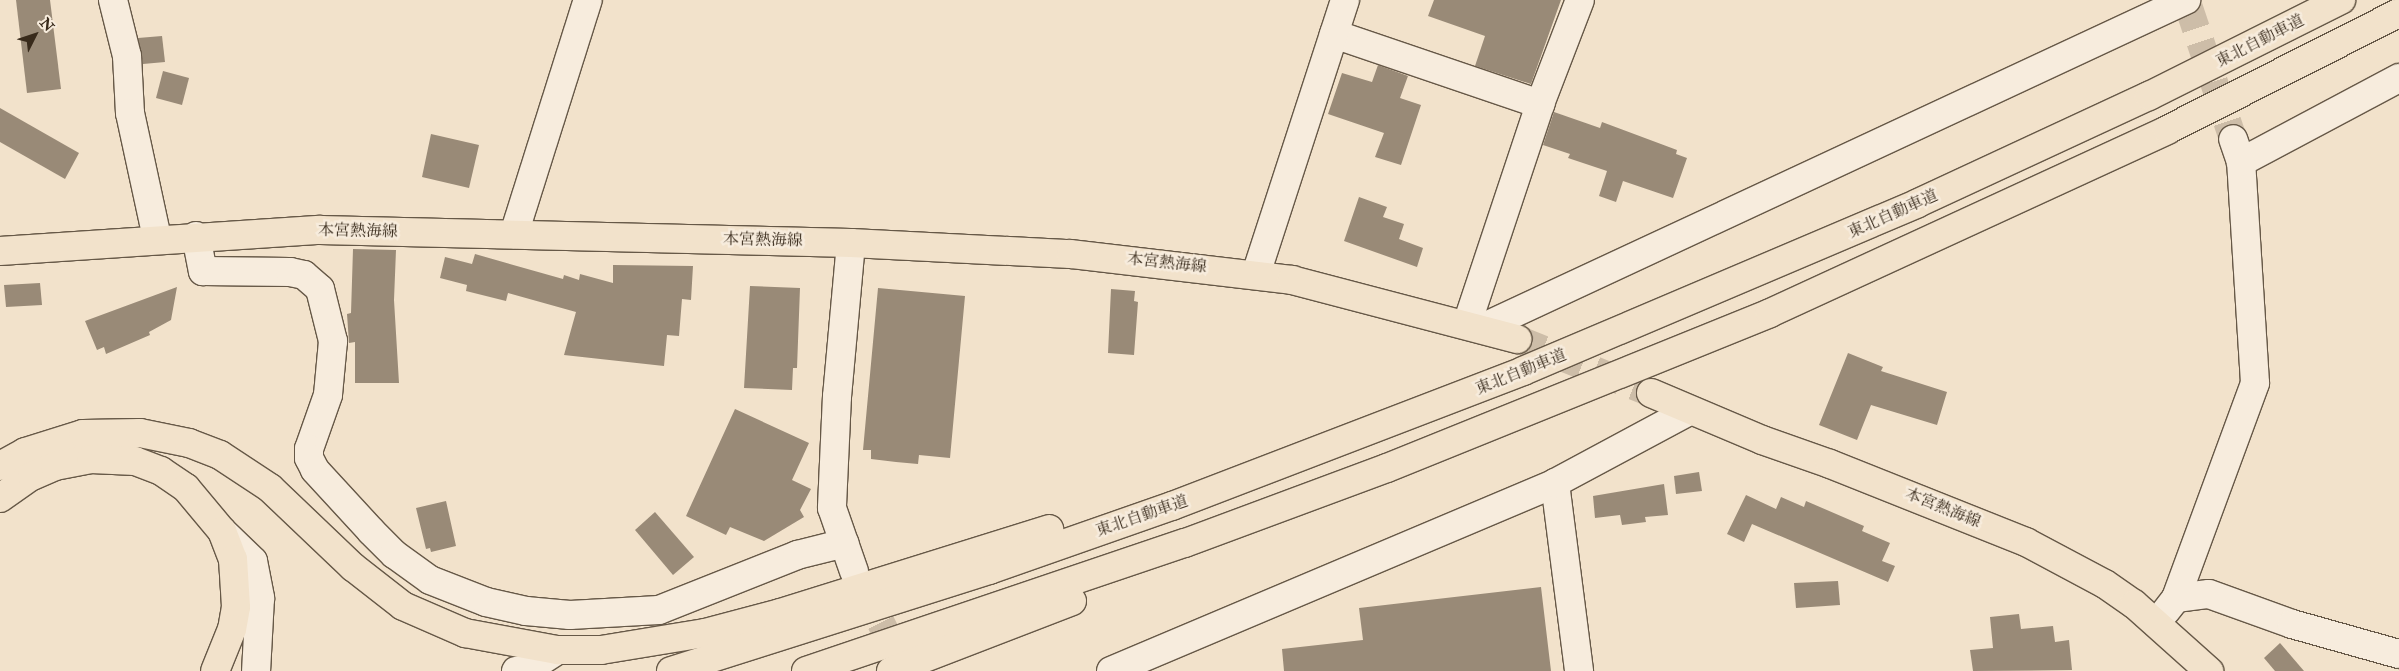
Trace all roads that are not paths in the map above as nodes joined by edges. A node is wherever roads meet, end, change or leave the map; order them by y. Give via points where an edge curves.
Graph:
1 (113, 0) edge
2 (588, 0) edge
3 (1345, 0) edge
4 (1580, 0) edge
5 (2186, 0) edge
6 (2341, 0) edge
7 (2399, 13) edge
8 (1334, 34) junction
9 (2399, 78) edge
10 (1540, 104) junction
11 (514, 234) junction
12 (196, 236) junction
13 (158, 238) junction
14 (851, 243) junction
15 (0, 251) edge
16 (1256, 274) junction
17 (1474, 326) junction
18 (1517, 339) tunnel mouth
19 (1651, 393) tunnel mouth
20 (1689, 411) junction
21 (0, 466) edge
22 (1272, 468) junction
23 (1554, 483) junction
24 (0, 498) edge
25 (1288, 504) junction
26 (222, 531) junction
27 (845, 542) junction
28 (854, 571) tunnel mouth
29 (2176, 598) junction
30 (2158, 623) junction
31 (558, 650) junction
32 (2399, 654) edge
33 (216, 671) edge
34 (256, 671) edge
35 (516, 671) edge
36 (671, 671) edge
37 (806, 671) edge
38 (891, 671) edge
39 (1111, 671) edge
40 (1579, 671) edge
41 (2209, 671) edge

1 - 13 street via 127,56 130,113
2 - 11 street
3 - 8 street
4 - 10 street
5 - 17 street
6 - 22 main road, 東北自動車道 via 2149,96 1751,277 1523,372
7 - 25 main road via 2167,130 1778,309 1542,407
8 - 10 street
8 - 16 street
9 - 29 street via 2237,150 2255,383
10 - 17 street
11 - 12 main road, 本宮熱海線 via 320,230
11 - 14 main road, 本宮熱海線
12 - 13 main road, 本宮熱海線
12 - 27 street via 203,271 290,272 304,275 320,289 333,341 328,396 309,458 315,470 377,537 430,580 486,602 526,611 570,615 659,610 797,555
13 - 15 main road, 本宮熱海線
14 - 16 main road, 本宮熱海線 via 1072,254
14 - 27 street via 837,396 832,508
16 - 17 main road, 本宮熱海線 via 1330,287
17 - 18 main road, 本宮熱海線
19 - 20 main road, 本宮熱海線
20 - 23 street
20 - 30 main road, 本宮熱海線 via 2026,542 2105,584
21 - 31 main road via 33,449 83,434 140,433 189,443 220,455 270,488 353,567 403,606 465,633
22 - 31 main road via 1068,523 740,624 650,644 601,650
22 - 36 main road, 東北自動車道 via 980,573
23 - 39 street
23 - 40 street
24 - 26 main road via 32,476 56,466 91,459 135,461 161,471 186,488
25 - 37 main road via 1003,606
25 - 38 main road via 1096,592
26 - 33 main road via 233,559 236,607 232,629
26 - 34 street via 253,561 260,598
27 - 28 street
29 - 30 street
29 - 32 street via 2208,594 2292,624
30 - 41 main road, 本宮熱海線
31 - 35 street via 530,668

